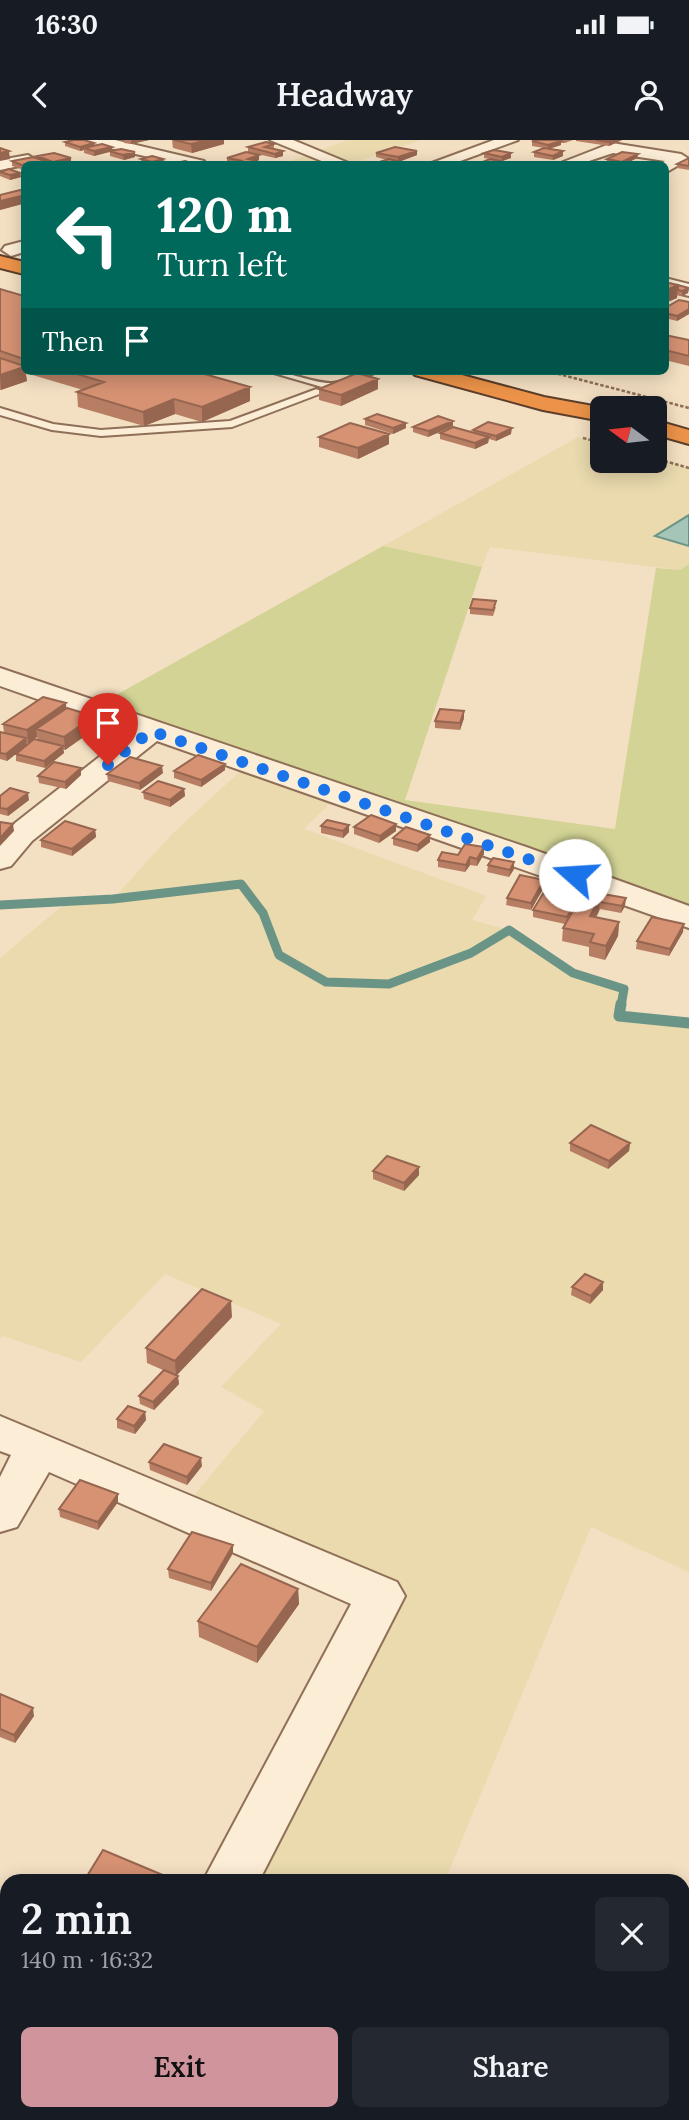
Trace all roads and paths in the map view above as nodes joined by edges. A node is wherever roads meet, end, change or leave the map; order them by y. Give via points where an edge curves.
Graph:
1 (94, 140) edge
2 (278, 140) edge
3 (510, 140) edge
4 (28, 160) edge
5 (23, 161) edge
6 (185, 161) edge
7 (335, 161) edge
8 (445, 161) edge
9 (575, 161) edge
10 (21, 162) edge
11 (0, 166) edge
12 (669, 166) edge
13 (669, 285) edge
14 (689, 290) edge
15 (288, 375) edge
16 (365, 375) edge
17 (437, 375) edge
18 (492, 375) edge
19 (562, 375) edge
20 (334, 387) junction
21 (590, 406) edge
22 (689, 408) edge
23 (590, 410) edge
24 (0, 411) edge
25 (667, 430) edge
26 (689, 436) edge
27 (667, 462) edge
28 (689, 468) edge
29 (0, 676) edge
30 (151, 731) junction
31 (0, 859) edge
32 (689, 918) edge
33 (18, 1440) edge
34 (0, 1514) edge
35 (235, 1874) edge

1 - 6 street
2 - 7 street
3 - 8 street
4 - 5 street
9 - 12 street via 612,148 681,159
10 - 11 street
13 - 14 street
15 - 20 lane
16 - 20 lane
17 - 23 highway via 543,403
18 - 21 highway
19 - 22 path
20 - 24 lane via 232,424 101,433 52,427
25 - 26 highway
27 - 28 path
29 - 30 street
30 - 31 street via 21,834
30 - 32 street
33 - 34 street via 19,1486
33 - 35 street via 380,1596

